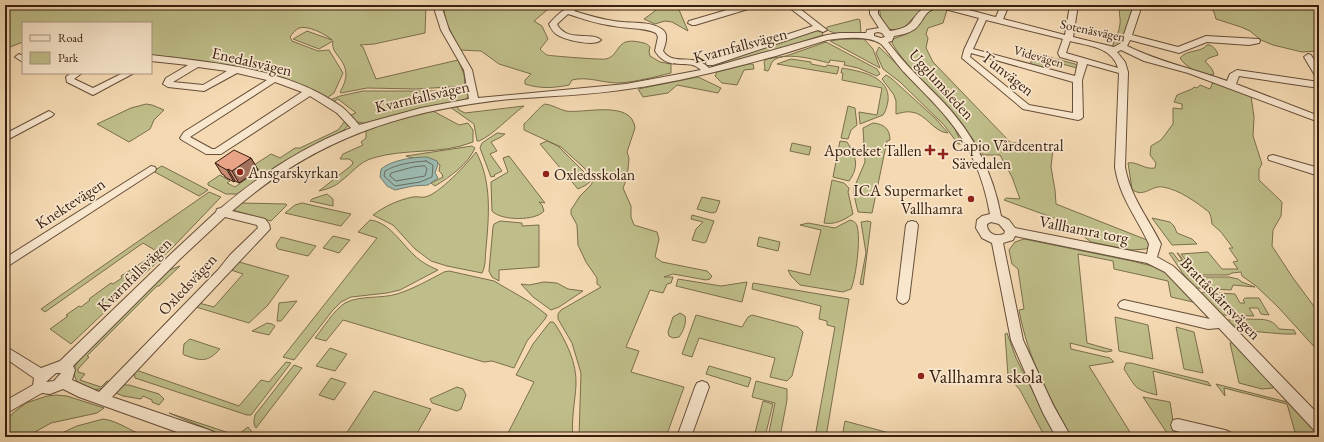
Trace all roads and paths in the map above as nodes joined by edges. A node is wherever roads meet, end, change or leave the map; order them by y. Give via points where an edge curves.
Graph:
1 (437, 5) edge
2 (580, 5) edge
3 (626, 5) edge
4 (632, 5) edge
5 (752, 5) edge
6 (790, 5) edge
7 (869, 5) edge
8 (874, 5) edge
9 (1005, 5) edge
10 (1074, 5) edge
11 (1138, 5) edge
12 (937, 6) edge
13 (568, 11) junction
14 (983, 17) junction
15 (998, 21) junction
16 (692, 23) dead end
17 (819, 27) junction
18 (870, 34) junction
19 (886, 35) junction
20 (831, 37) junction
21 (1128, 37) junction
22 (1068, 39) junction
23 (597, 40) dead end
24 (1256, 41) dead end
25 (1122, 47) junction
26 (968, 50) junction
27 (1111, 50) junction
28 (1308, 57) dead end
29 (153, 59) edge
30 (1083, 61) junction
31 (196, 64) junction
32 (708, 67) junction
33 (236, 70) junction
34 (1124, 72) junction
35 (76, 74) edge
36 (128, 74) edge
37 (1319, 75) edge
38 (274, 79) junction
39 (1078, 80) junction
40 (1231, 85) junction
41 (1319, 85) edge
42 (309, 92) junction
43 (474, 100) junction
44 (49, 114) dead end
45 (1319, 119) edge
46 (357, 129) junction
47 (5, 138) edge
48 (1273, 158) dead end
49 (151, 169) dead end
50 (1319, 172) edge
51 (221, 212) junction
52 (996, 219) junction
53 (912, 225) dead end
54 (1011, 231) junction
55 (997, 240) junction
56 (1150, 259) junction
57 (5, 264) edge
58 (903, 299) dead end
59 (1124, 305) dead end
60 (1222, 322) junction
61 (5, 351) edge
62 (63, 367) junction
63 (42, 382) junction
64 (62, 382) junction
65 (702, 387) dead end
66 (101, 399) junction
67 (5, 408) edge
68 (1178, 425) dead end
69 (1319, 425) edge
70 (209, 437) edge
71 (684, 437) edge
72 (1064, 437) edge
73 (1225, 437) edge

1 - 43 street via 445,30 468,70
2 - 13 street
3 - 4 street
5 - 16 street
6 - 17 street
7 - 18 street
8 - 19 street, Ugglumsleden via 874,14
9 - 15 street
10 - 22 street
11 - 21 street
12 - 14 street, Sotenäsvägen
12 - 19 street, Sotenäsvägen via 926,9 909,29
13 - 23 street via 553,24 559,33 576,39
13 - 32 street via 595,20 655,29 662,37 659,51 663,57 675,62 698,63
14 - 15 street, Sotenäsvägen
14 - 26 street, Tunvägen
15 - 22 street, Sotenäsvägen
17 - 20 street
17 - 32 street
18 - 19 street via 874,40
18 - 20 street, Kvarnfallsvägen
19 - 52 street, Ugglumsleden via 898,61 945,109 964,133 982,167 992,196
20 - 32 street, Kvarnfallsvägen
21 - 24 street via 1179,50 1206,39
21 - 25 street
22 - 27 street, Sotenäsvägen
22 - 30 street via 1062,54
25 - 27 street, Sotenäsvägen
25 - 40 street, Sotenäsvägen via 1147,59 1183,68
26 - 39 street, Videvägen
26 - 39 street, Tunvägen via 965,56 968,60 1026,108 1078,117
27 - 34 street via 1121,62
28 - 37 street
29 - 31 street, Enedalsvägen
30 - 34 street
30 - 39 street
31 - 33 street, Enedalsvägen
31 - 33 street via 169,80 168,84 204,88
32 - 43 street, Kvarnfallsvägen via 666,80 624,87
33 - 38 street, Enedalsvägen
34 - 56 street via 1121,179 1130,202 1155,244
35 - 36 street via 70,77 70,80 93,92
38 - 42 street, Enedalsvägen
38 - 42 street via 187,134 185,138 210,152 217,152
40 - 41 street via 1233,76 1237,73
40 - 45 street, Sotenäsvägen
42 - 46 street, Enedalsvägen via 325,100
43 - 46 street, Kvarnfallsvägen via 424,109
44 - 47 street
46 - 51 street, Kvarnfallsvägen via 282,166
48 - 50 street
49 - 57 street, Knektevägen
51 - 62 street, Kvarnfallsvägen
51 - 66 street, Oxledsvägen via 261,222 264,229
52 - 54 street via 1006,224
52 - 55 street via 986,219 980,225 986,235
53 - 58 street
54 - 55 street via 1008,238
54 - 56 street, Vallhamra torg
55 - 72 street via 1017,340 1038,389
56 - 60 street, Brattåskärrsvägen via 1169,268
59 - 60 street via 1208,324
60 - 69 street, Brattåskärrsvägen
61 - 63 street
62 - 63 street via 52,369
62 - 64 street via 68,372
63 - 64 street via 51,388
63 - 67 street
64 - 66 street
65 - 71 street
66 - 70 street
68 - 73 street

